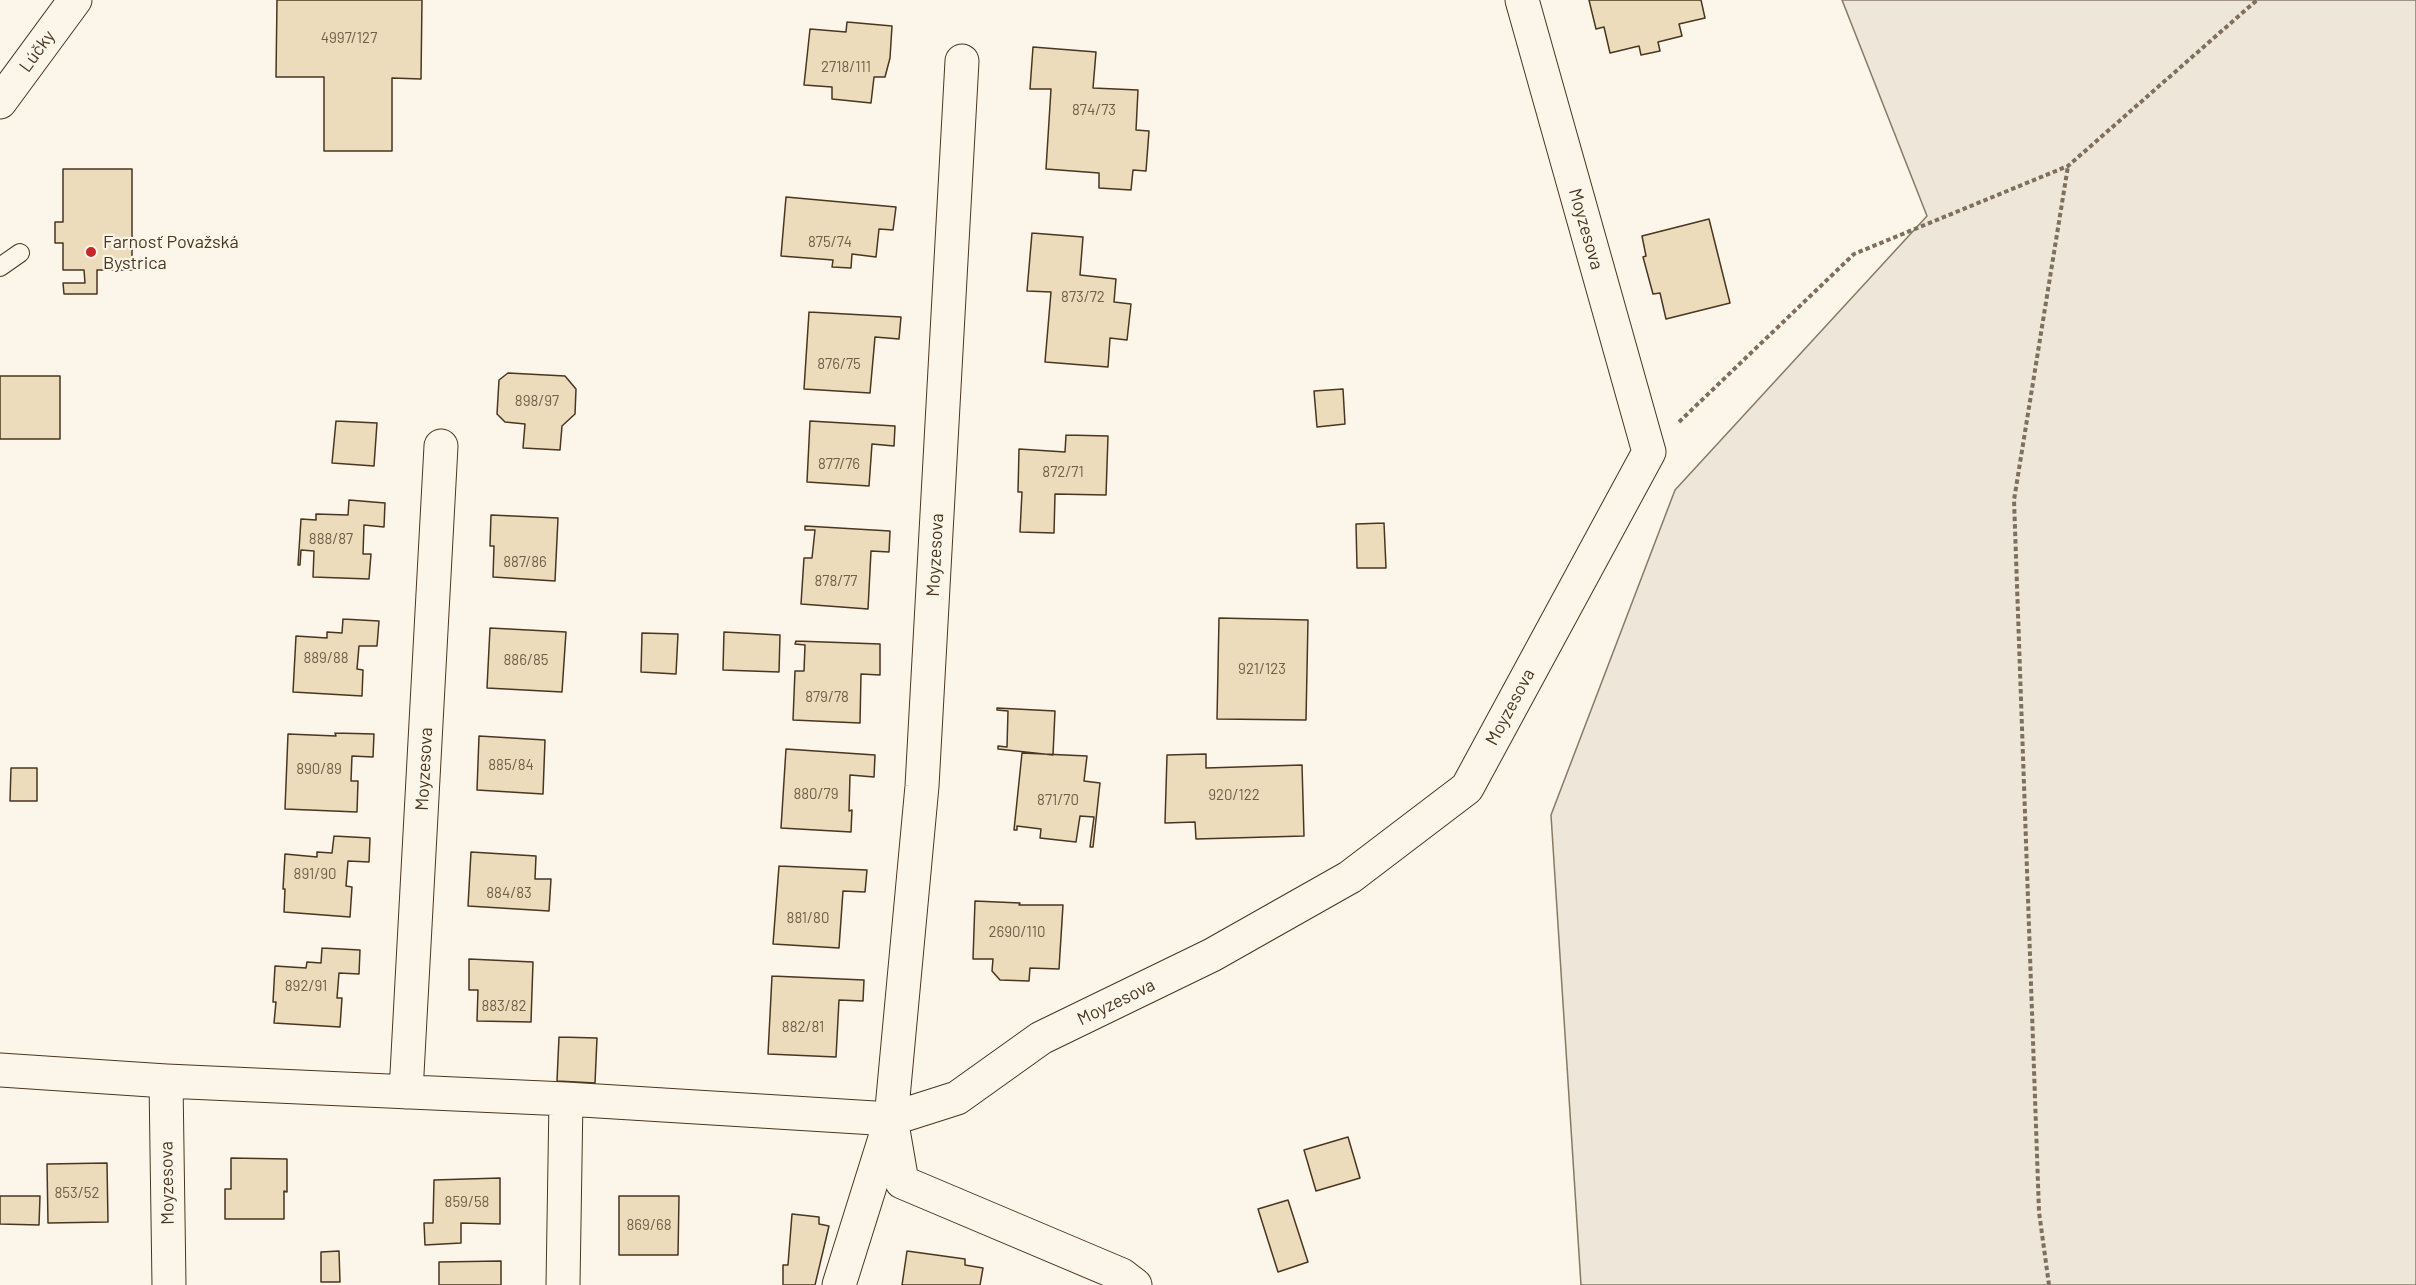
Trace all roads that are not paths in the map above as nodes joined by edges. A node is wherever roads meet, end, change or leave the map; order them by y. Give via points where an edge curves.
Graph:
1 (75, 0) edge
2 (1522, 0) edge
3 (962, 61) dead end
4 (0, 102) edge
5 (20, 253) dead end
6 (0, 267) edge
7 (441, 446) dead end
8 (0, 1070) edge
9 (166, 1081) junction
10 (406, 1092) junction
11 (566, 1099) junction
12 (891, 1119) junction
13 (169, 1285) edge
14 (563, 1285) edge
15 (839, 1285) edge
16 (1136, 1285) edge

1 - 4 street, Lúčky
2 - 12 street, Moyzesova via 1649,452 1467,788 1350,877 1212,955 1041,1038 957,1098
3 - 12 street, Moyzesova via 922,786
5 - 6 lane
7 - 10 street, Moyzesova
8 - 9 street, Moyzesova
9 - 10 street, Moyzesova
9 - 13 street, Moyzesova
10 - 11 street, Moyzesova
11 - 12 street, Moyzesova
11 - 14 street
12 - 15 street, Moyzesova
12 - 16 street, Moyzesova via 902,1182 1122,1275

